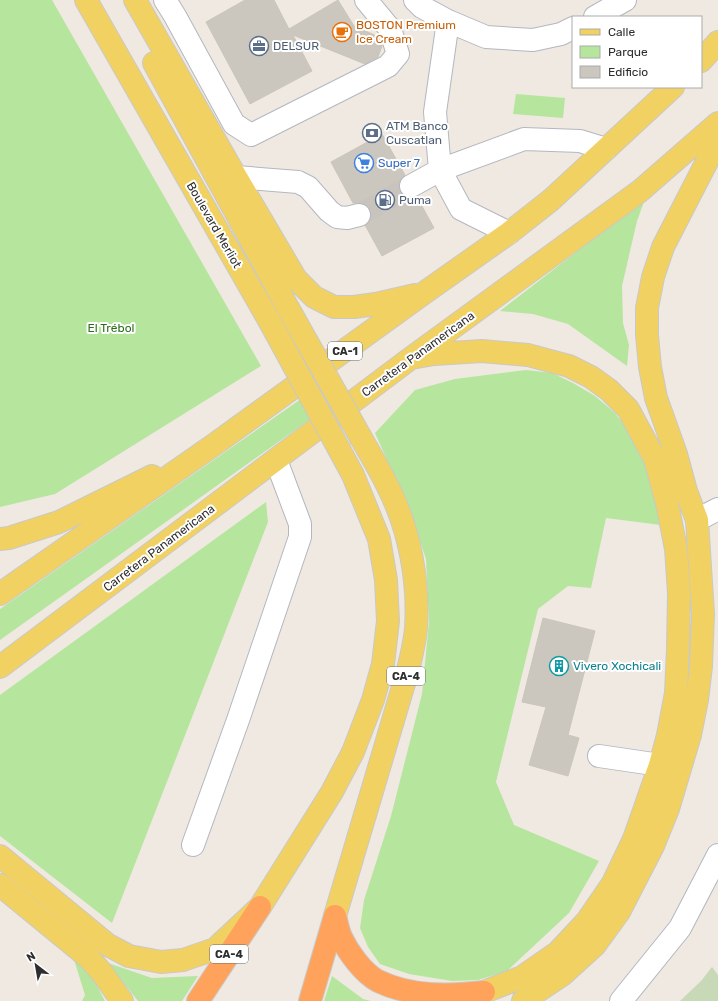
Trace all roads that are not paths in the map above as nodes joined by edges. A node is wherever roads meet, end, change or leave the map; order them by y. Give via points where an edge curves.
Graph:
1 (86, 0) edge
2 (120, 0) edge
3 (135, 0) edge
4 (165, 0) edge
5 (366, 0) edge
6 (415, 0) edge
7 (625, 0) edge
8 (597, 16) edge
9 (448, 21) junction
10 (572, 28) edge
11 (718, 42) edge
12 (702, 60) edge
13 (672, 88) edge
14 (718, 123) edge
15 (718, 140) edge
16 (606, 149) junction
17 (440, 170) junction
18 (236, 177) junction
19 (411, 186) tunnel mouth
20 (360, 215) tunnel mouth
21 (510, 233) junction
22 (424, 293) junction
23 (411, 358) junction
24 (216, 444) junction
25 (666, 456) junction
26 (276, 460) junction
27 (718, 509) edge
28 (697, 520) junction
29 (0, 539) edge
30 (57, 555) junction
31 (0, 584) edge
32 (0, 594) edge
33 (2, 666) edge
34 (599, 756) dead end
35 (660, 765) junction
36 (193, 845) dead end
37 (718, 855) edge
38 (0, 856) edge
39 (0, 885) edge
40 (260, 907) junction
41 (335, 916) junction
42 (484, 992) joint
43 (525, 992) edge
44 (122, 1001) edge
45 (198, 1001) edge
46 (310, 1001) edge
47 (621, 1001) edge

1 - 40 main road, Boulevard Merliot / CA-4, bridge via 340,450 379,539 386,580 388,621 383,664 373,700 353,752 332,792
2 - 41 main road, Boulevard Merliot / CA-4, bridge via 390,490 412,558 416,629 408,670
3 - 18 main road
4 - 5 street via 234,124 251,135 388,66 398,54 390,29
6 - 9 street via 422,7
7 - 8 street
9 - 10 street via 486,37 533,40 561,34
9 - 17 street via 435,112
11 - 12 main road
13 - 16 main road, CA-1
14 - 23 main road, Carretera Panamericana via 640,191
15 - 25 main road via 663,247 653,277 647,308 650,367
16 - 17 street via 580,141 524,139
16 - 21 main road, CA-1
17 - 19 street
17 - 21 street via 462,209
18 - 20 street via 298,182 308,187 337,217
18 - 22 main road via 296,279 314,297 334,307 354,307
21 - 22 main road, CA-1
22 - 24 main road, CA-1
23 - 25 main road via 482,351 528,355 569,366 609,390
23 - 26 main road, Carretera Panamericana
24 - 29 main road via 59,522
24 - 30 main road, CA-1
25 - 28 main road via 686,491
25 - 35 main road via 667,503 676,549 679,592 678,649 676,693
26 - 33 main road, Carretera Panamericana
26 - 36 street via 300,524 300,537
27 - 28 street
28 - 43 main road via 703,614 701,666 690,735 668,809 653,846 620,912 595,945 562,976
30 - 31 street
30 - 32 main road, CA-1
34 - 35 street
35 - 43 main road via 634,839 613,883 588,921
37 - 47 street via 680,928
38 - 40 main road via 108,945 129,956 161,962 183,960 215,949
39 - 44 main road via 89,958
40 - 45 highway, CA-4
41 - 42 highway via 340,936 349,951 361,967 378,981 433,995
41 - 46 highway, CA-4
42 - 43 main road

